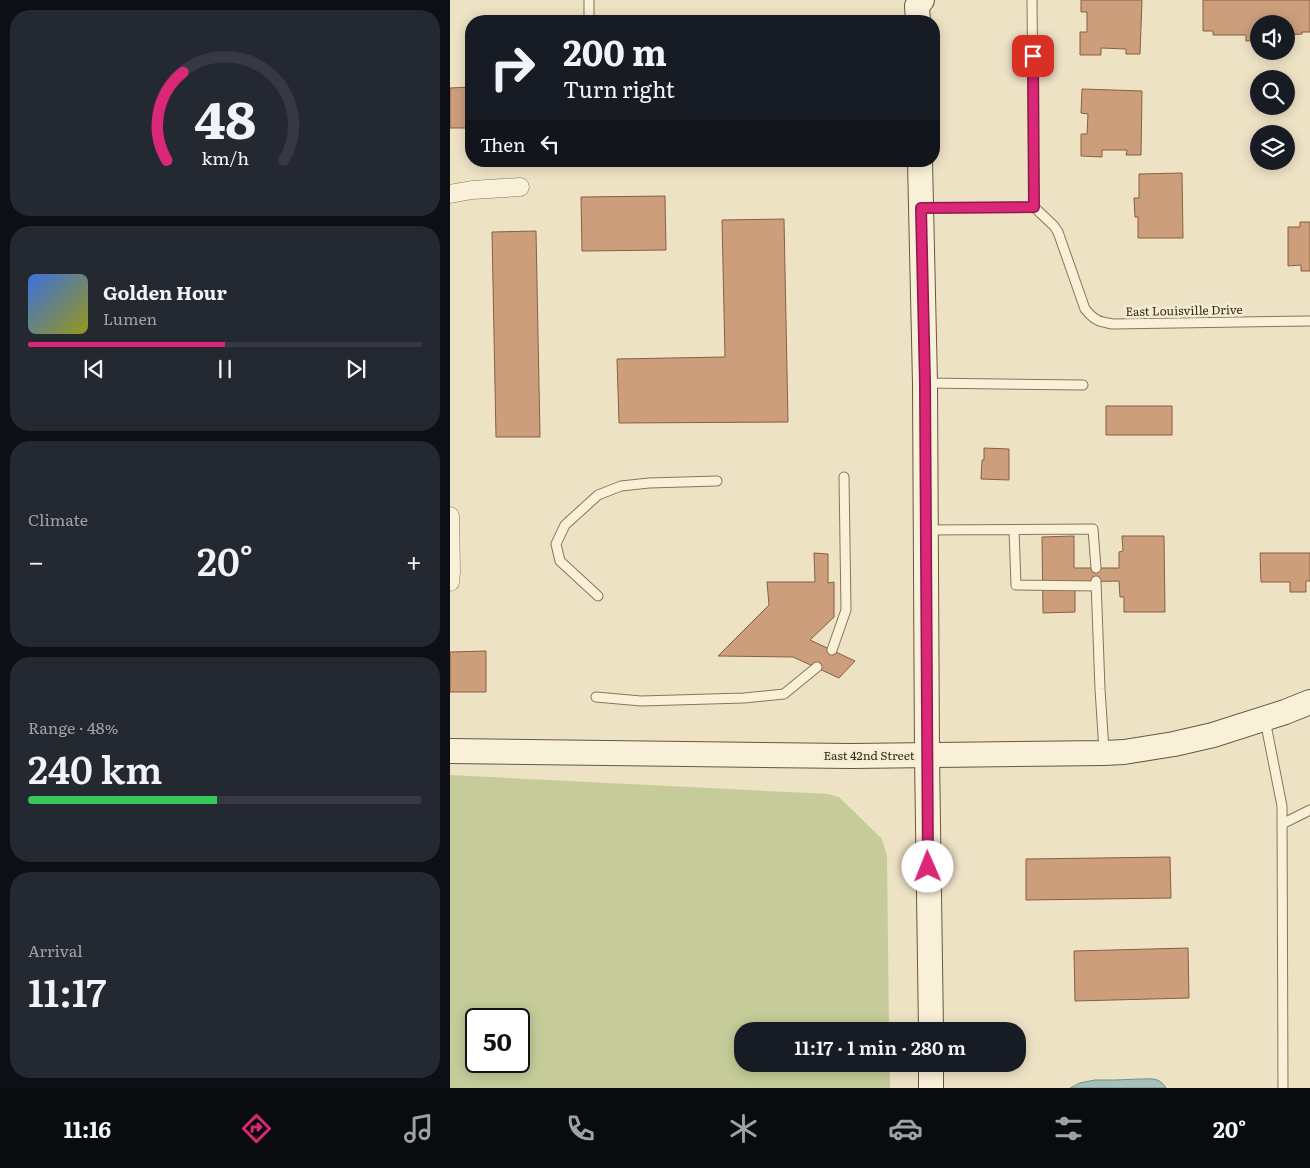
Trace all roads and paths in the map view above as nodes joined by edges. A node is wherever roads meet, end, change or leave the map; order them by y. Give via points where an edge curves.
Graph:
1 (589, 0) edge
2 (1032, 0) edge
3 (589, 15) edge
4 (920, 167) edge
5 (520, 187) dead end
6 (450, 194) edge
7 (1034, 207) junction
8 (921, 208) junction
9 (1310, 321) edge
10 (925, 383) junction
11 (1083, 385) dead end
12 (844, 477) dead end
13 (717, 481) dead end
14 (450, 516) edge
15 (926, 530) junction
16 (1014, 530) junction
17 (1096, 568) dead end
18 (450, 582) edge
19 (598, 596) dead end
20 (832, 650) dead end
21 (817, 667) dead end
22 (596, 697) dead end
23 (1310, 702) edge
24 (1265, 718) junction
25 (450, 751) edge
26 (1104, 753) junction
27 (927, 756) junction
28 (1310, 810) edge
29 (1282, 824) junction
30 (930, 1022) edge
31 (931, 1072) edge
32 (931, 1088) edge
33 (1283, 1088) edge

1 - 3 lane
2 - 7 lane
4 - 8 main road
5 - 6 street
7 - 8 lane
7 - 9 lane, East Louisville Drive via 1057,229 1083,306 1102,322
8 - 10 main road
10 - 11 lane
10 - 15 main road
12 - 20 lane via 846,610
13 - 19 lane via 621,486 598,495 565,525 556,544 560,561
14 - 18 street
15 - 16 lane
15 - 27 main road
16 - 17 lane via 1093,529
16 - 26 lane via 1016,585 1096,584
21 - 22 lane via 784,694 642,701
23 - 24 main road, East 42nd Street
24 - 26 main road, East 42nd Street via 1174,744
24 - 29 lane via 1282,806
25 - 27 main road, East 42nd Street
26 - 27 main road, East 42nd Street
27 - 30 main road
28 - 29 lane
29 - 33 lane
31 - 32 main road

